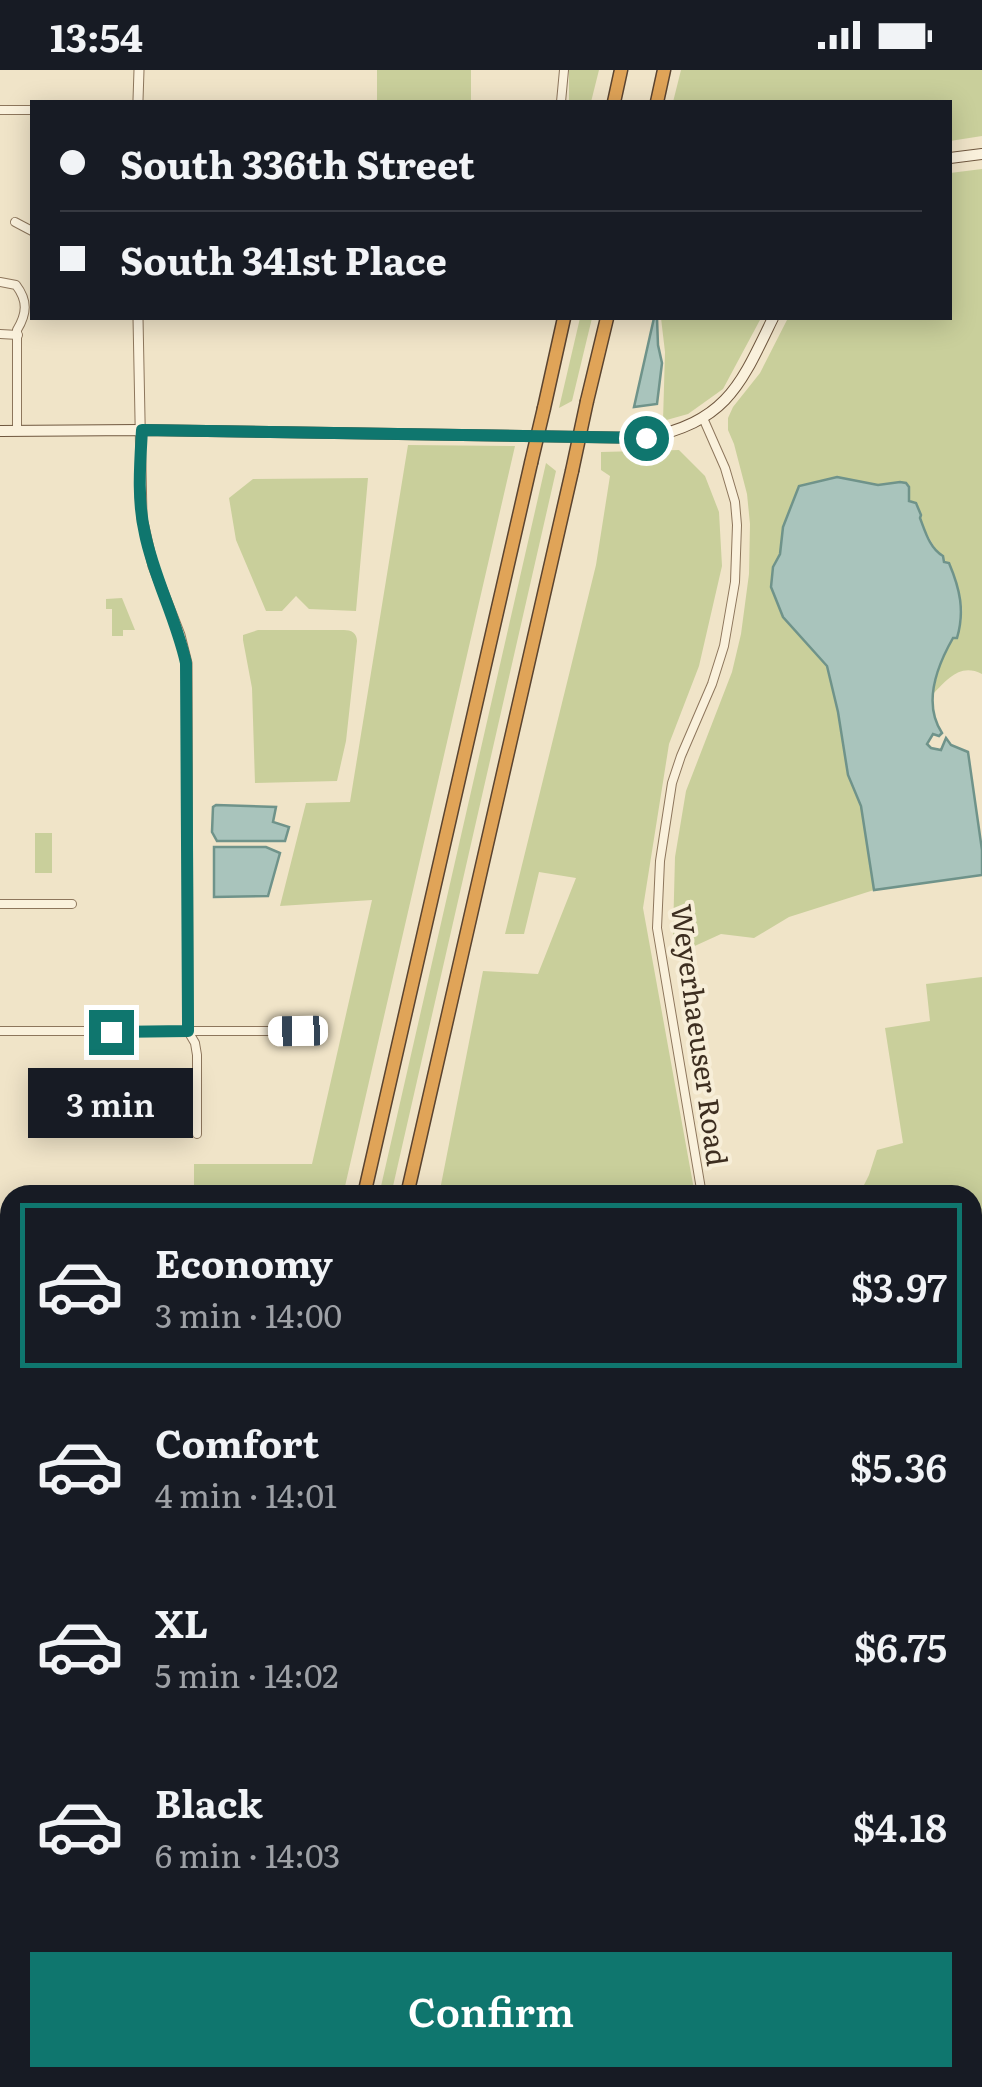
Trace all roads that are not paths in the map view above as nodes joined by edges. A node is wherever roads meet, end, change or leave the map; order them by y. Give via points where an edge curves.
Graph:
1 (139, 70) edge
2 (564, 70) edge
3 (622, 70) edge
4 (664, 70) edge
5 (138, 100) edge
6 (561, 100) edge
7 (614, 100) edge
8 (656, 100) edge
9 (0, 110) edge
10 (30, 110) edge
11 (982, 154) edge
12 (952, 158) edge
13 (15, 222) dead end
14 (30, 231) edge
15 (0, 282) edge
16 (138, 320) edge
17 (564, 320) edge
18 (607, 320) edge
19 (773, 320) edge
20 (0, 334) edge
21 (18, 335) junction
22 (703, 418) junction
23 (142, 430) junction
24 (0, 431) edge
25 (17, 431) junction
26 (0, 904) edge
27 (72, 904) dead end
28 (0, 1030) edge
29 (188, 1031) junction
30 (320, 1031) dead end
31 (197, 1134) dead end
32 (366, 1185) edge
33 (412, 1185) edge
34 (700, 1185) edge

1 - 5 street
2 - 6 street
3 - 7 highway
4 - 8 highway
9 - 10 street
11 - 12 main road
13 - 14 street
15 - 21 street via 16,285 26,302
16 - 23 street
17 - 32 highway, bridge
18 - 33 highway, bridge
19 - 22 main road via 742,379
20 - 21 street
21 - 25 street
22 - 23 main road via 646,438
22 - 34 street, Weyerhaeuser Road via 735,502 735,582 724,646 672,783 658,928
23 - 25 main road
23 - 29 street via 142,518 186,663
24 - 25 main road
26 - 27 street
28 - 29 street
29 - 30 street
29 - 31 street via 197,1055

